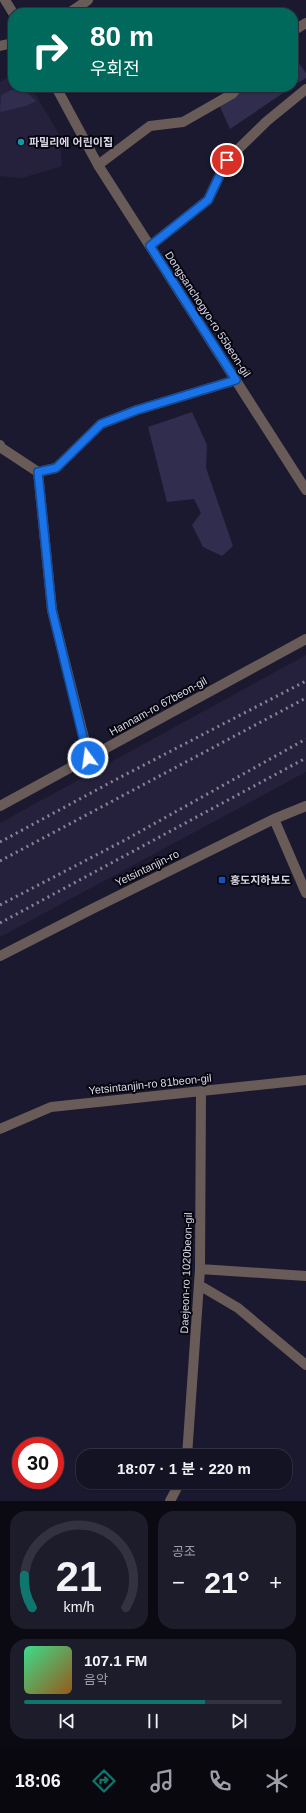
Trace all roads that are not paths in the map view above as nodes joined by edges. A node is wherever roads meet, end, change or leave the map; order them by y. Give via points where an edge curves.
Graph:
1 (88, 0) edge
2 (76, 8) edge
3 (306, 89) edge
4 (59, 92) edge
5 (234, 92) edge
6 (98, 165) junction
7 (150, 246) junction
8 (236, 380) junction
9 (0, 445) edge
10 (38, 472) junction
11 (306, 490) edge
12 (306, 639) edge
13 (88, 758) junction
14 (0, 806) edge
15 (306, 806) edge
16 (274, 819) junction
17 (306, 893) edge
18 (0, 956) edge
19 (306, 1080) edge
20 (201, 1090) junction
21 (0, 1129) edge
22 (200, 1269) junction
23 (306, 1276) edge
24 (199, 1285) junction
25 (306, 1365) edge
26 (187, 1449) edge
27 (176, 1489) edge
28 (170, 1501) edge

1 - 2 street
3 - 7 street via 267,121 227,160 208,200
4 - 6 street, Dongsanchogyo-ro 55beon-gil
5 - 6 street via 183,122 150,126
6 - 7 street, Dongsanchogyo-ro 55beon-gil
7 - 8 street, Dongsanchogyo-ro 55beon-gil
8 - 10 street via 137,410 101,424 56,468
8 - 11 street, Dongsanchogyo-ro 55beon-gil
9 - 10 street
10 - 13 street via 52,610
12 - 13 street, Hannam-ro 67beon-gil
13 - 14 street, Hannam-ro 67beon-gil
15 - 16 street, Yetsintanjin-ro
16 - 17 street
16 - 18 street, Yetsintanjin-ro
19 - 20 street, Yetsintanjin-ro 81beon-gil
20 - 21 street, Yetsintanjin-ro 81beon-gil via 51,1107
20 - 22 street, Daejeon-ro 1020beon-gil
22 - 23 street
22 - 24 street, Daejeon-ro 1020beon-gil
24 - 25 street via 238,1308
24 - 26 street, Daejeon-ro 1020beon-gil
27 - 28 street

